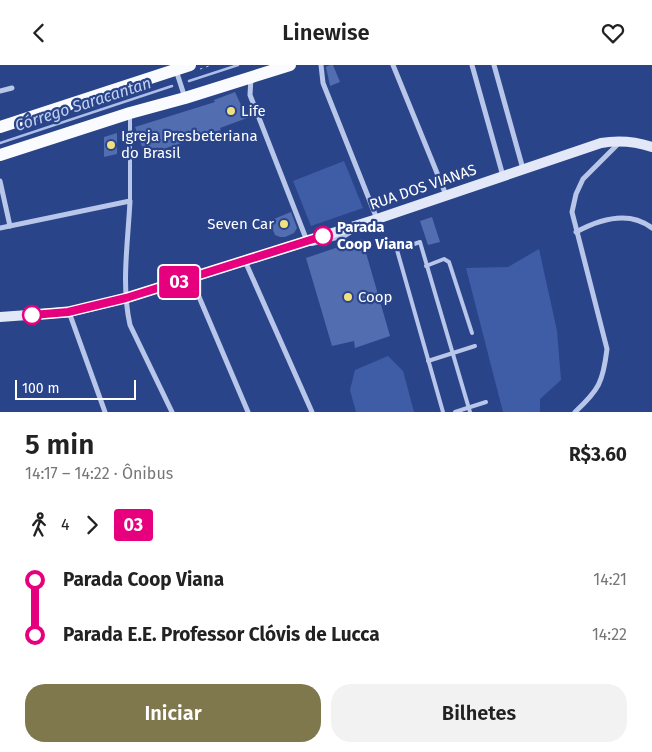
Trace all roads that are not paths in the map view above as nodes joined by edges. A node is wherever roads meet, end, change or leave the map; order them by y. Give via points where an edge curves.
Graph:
1 (190, 65) edge
2 (290, 65) edge
3 (321, 65) edge
4 (393, 65) edge
5 (472, 65) edge
6 (494, 65) edge
7 (177, 71) edge
8 (251, 77) junction
9 (12, 88) dead end
10 (0, 91) edge
11 (183, 94) junction
12 (130, 113) junction
13 (0, 127) edge
14 (622, 140) junction
15 (652, 147) edge
16 (0, 155) edge
17 (523, 170) junction
18 (503, 177) junction
19 (0, 181) edge
20 (446, 195) junction
21 (130, 201) junction
22 (377, 219) junction
23 (357, 225) junction
24 (10, 226) junction
25 (0, 228) edge
26 (652, 228) edge
27 (576, 232) junction
28 (307, 241) junction
29 (293, 245) junction
30 (245, 261) junction
31 (426, 265) junction
32 (191, 278) junction
33 (126, 298) junction
34 (68, 312) junction
35 (0, 317) edge
36 (472, 333) dead end
37 (475, 347) dead end
38 (453, 354) junction
39 (428, 361) junction
40 (486, 402) dead end
41 (469, 410) edge
42 (105, 412) edge
43 (172, 412) edge
44 (248, 412) edge
45 (312, 412) edge
46 (443, 412) edge
47 (456, 412) edge
48 (575, 412) edge

1 - 7 main road
2 - 8 main road
3 - 22 street via 323,83
4 - 20 street
5 - 18 street
6 - 17 street
7 - 11 street
7 - 13 main road
8 - 11 main road
8 - 28 street via 250,95
9 - 10 street
11 - 12 main road
12 - 16 main road
12 - 21 lane
14 - 15 street, RUA DOS VIANAS
14 - 17 street, RUA DOS VIANAS via 600,143
14 - 27 street via 583,179 572,212
17 - 18 street, RUA DOS VIANAS
18 - 20 street, RUA DOS VIANAS
19 - 24 street
20 - 22 street, RUA DOS VIANAS
21 - 24 street
21 - 33 street
22 - 23 street, RUA DOS VIANAS
23 - 28 street, RUA DOS VIANAS
23 - 29 lane via 345,236 303,247
24 - 25 street
26 - 27 street via 624,218 592,223
27 - 48 street via 607,349 600,385
28 - 29 street, RUA DOS VIANAS
29 - 30 street, RUA DOS VIANAS
30 - 32 street, RUA DOS VIANAS
30 - 45 street
31 - 36 lane via 444,259 449,262
31 - 38 lane
31 - 39 lane via 420,242 397,250
32 - 33 street, RUA DOS VIANAS
32 - 44 street
33 - 34 street, RUA DOS VIANAS
33 - 43 street via 130,325
34 - 35 street, RUA DOS VIANAS
34 - 42 street
37 - 38 lane
38 - 39 lane
38 - 41 lane
39 - 46 lane
40 - 41 lane
41 - 47 lane

